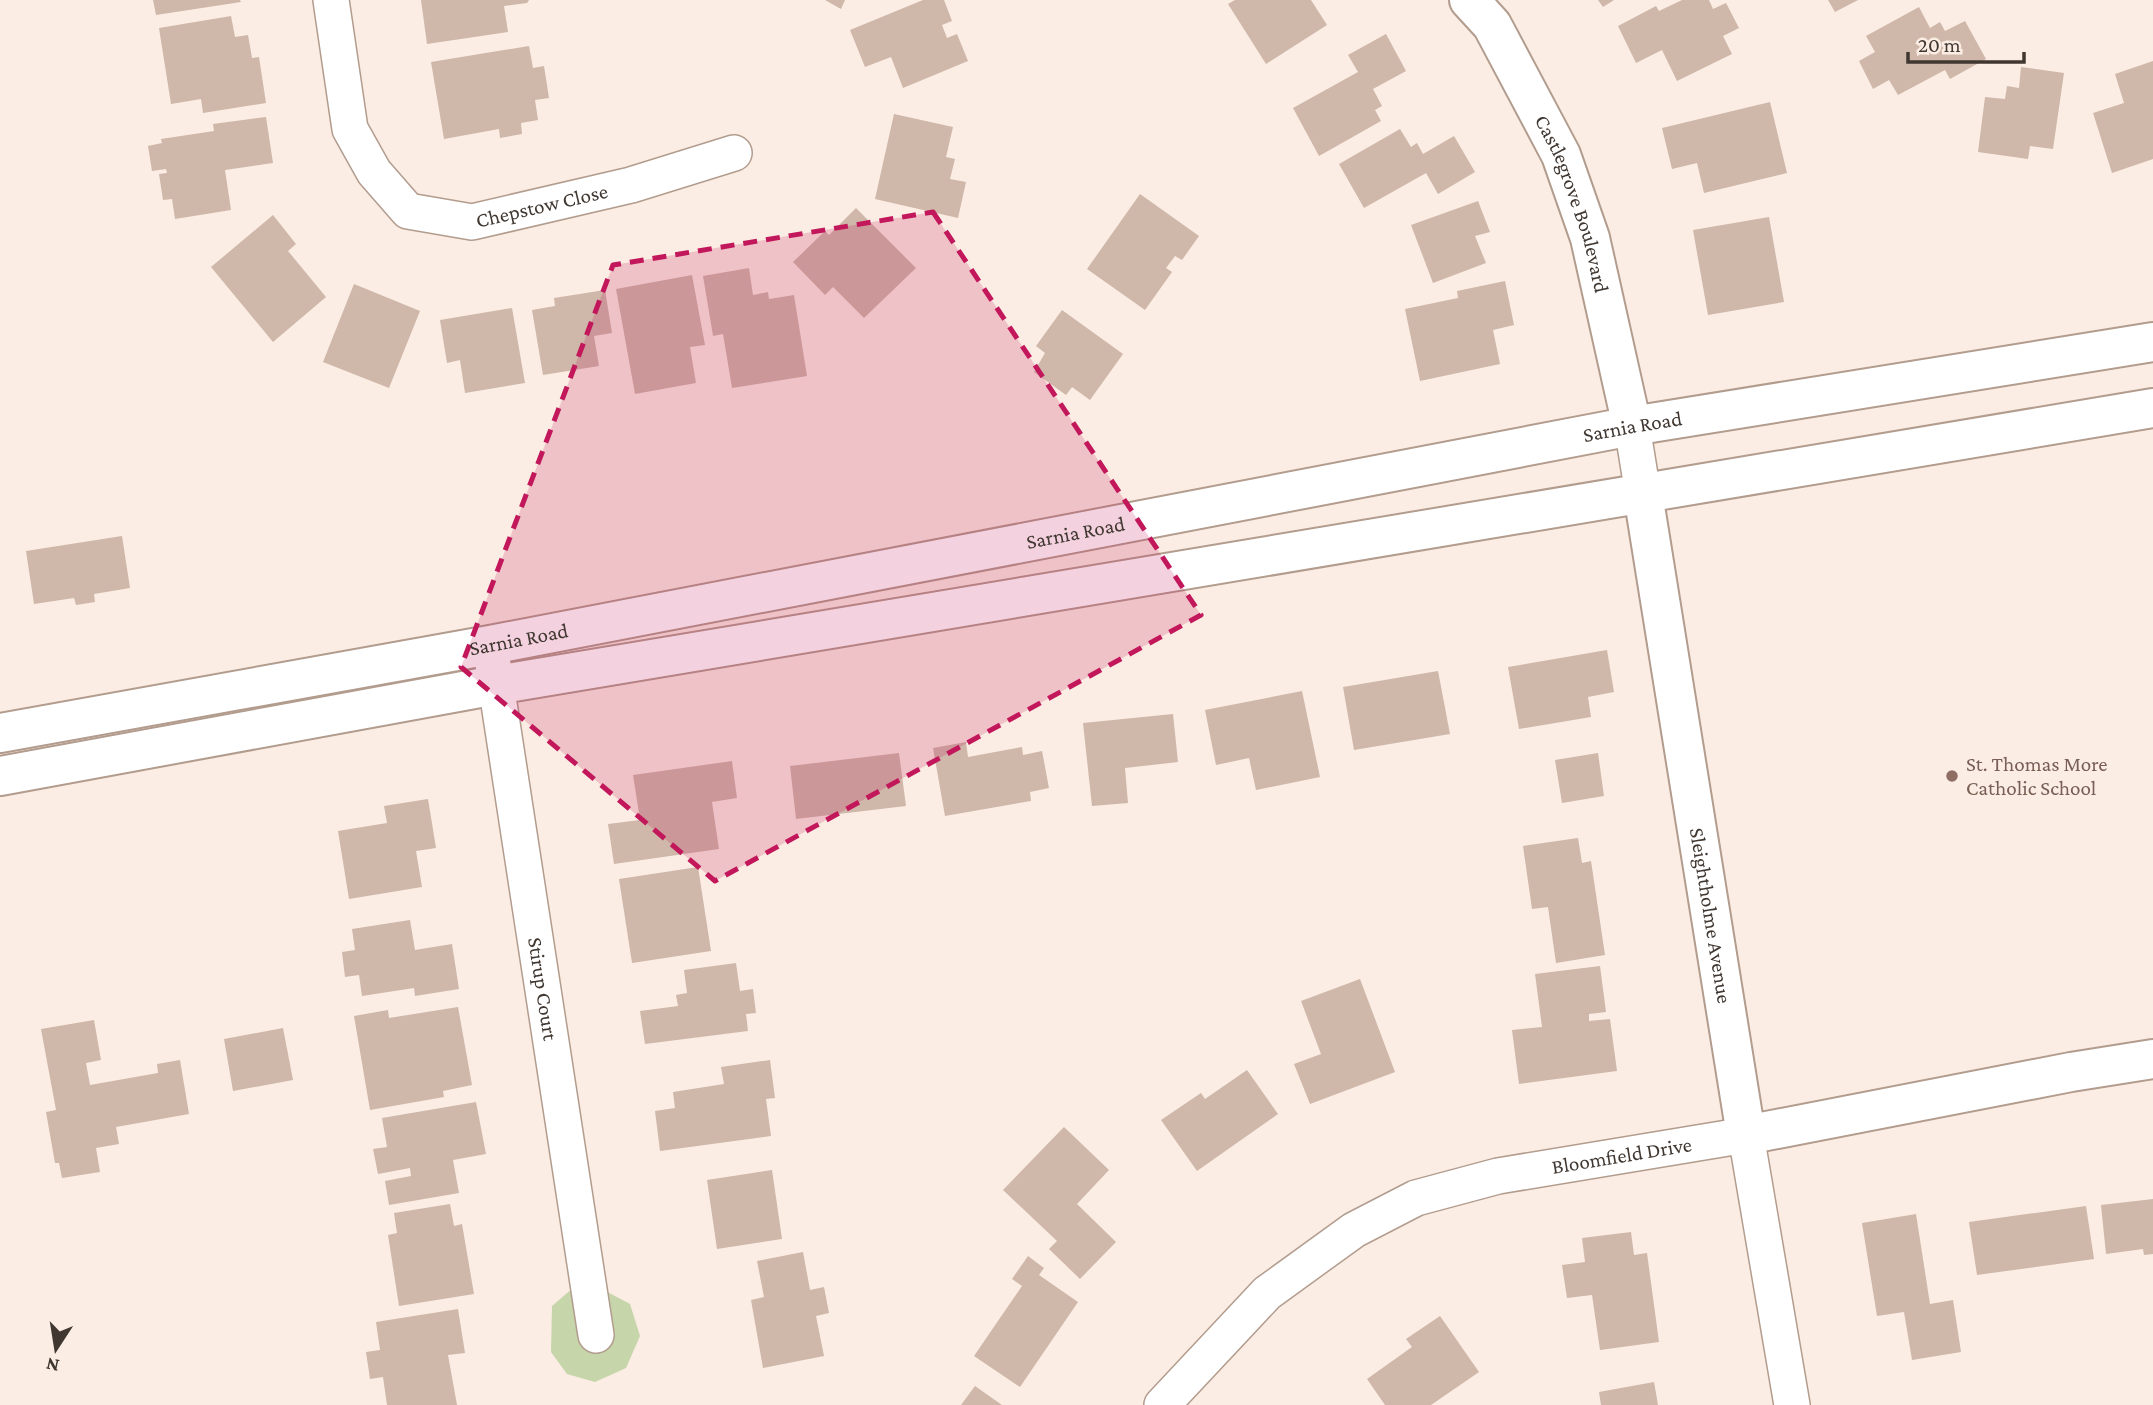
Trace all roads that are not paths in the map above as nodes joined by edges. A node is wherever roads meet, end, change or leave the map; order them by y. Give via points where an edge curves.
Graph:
1 (331, 0) edge
2 (1469, 0) edge
3 (734, 153) dead end
4 (2153, 342) edge
5 (2153, 408) edge
6 (1632, 426) junction
7 (1643, 494) junction
8 (490, 645) junction
9 (496, 685) junction
10 (0, 733) edge
11 (0, 776) edge
12 (2153, 1059) edge
13 (1746, 1135) junction
14 (596, 1335) dead end
15 (1162, 1405) edge
16 (1792, 1405) edge

1 - 3 street, Chepstow Close via 350,129 374,173 408,211 472,222 631,185
2 - 6 main road, Castlegrove Boulevard via 1492,25 1560,155 1590,238
4 - 6 main road, Sarnia Road
5 - 7 main road, Sarnia Road
6 - 7 street, Sleightholme Avenue
6 - 8 main road, Sarnia Road
7 - 9 main road, Sarnia Road
7 - 13 main road, Sleightholme Avenue
8 - 9 street, Stirup Court
8 - 10 main road, Sarnia Road
9 - 11 main road, Sarnia Road
9 - 14 street, Stirup Court
12 - 13 main road, Bloomfield Drive
13 - 15 street, Bloomfield Drive via 1498,1176 1416,1198 1354,1230 1267,1293
13 - 16 street, Sleightholme Avenue

